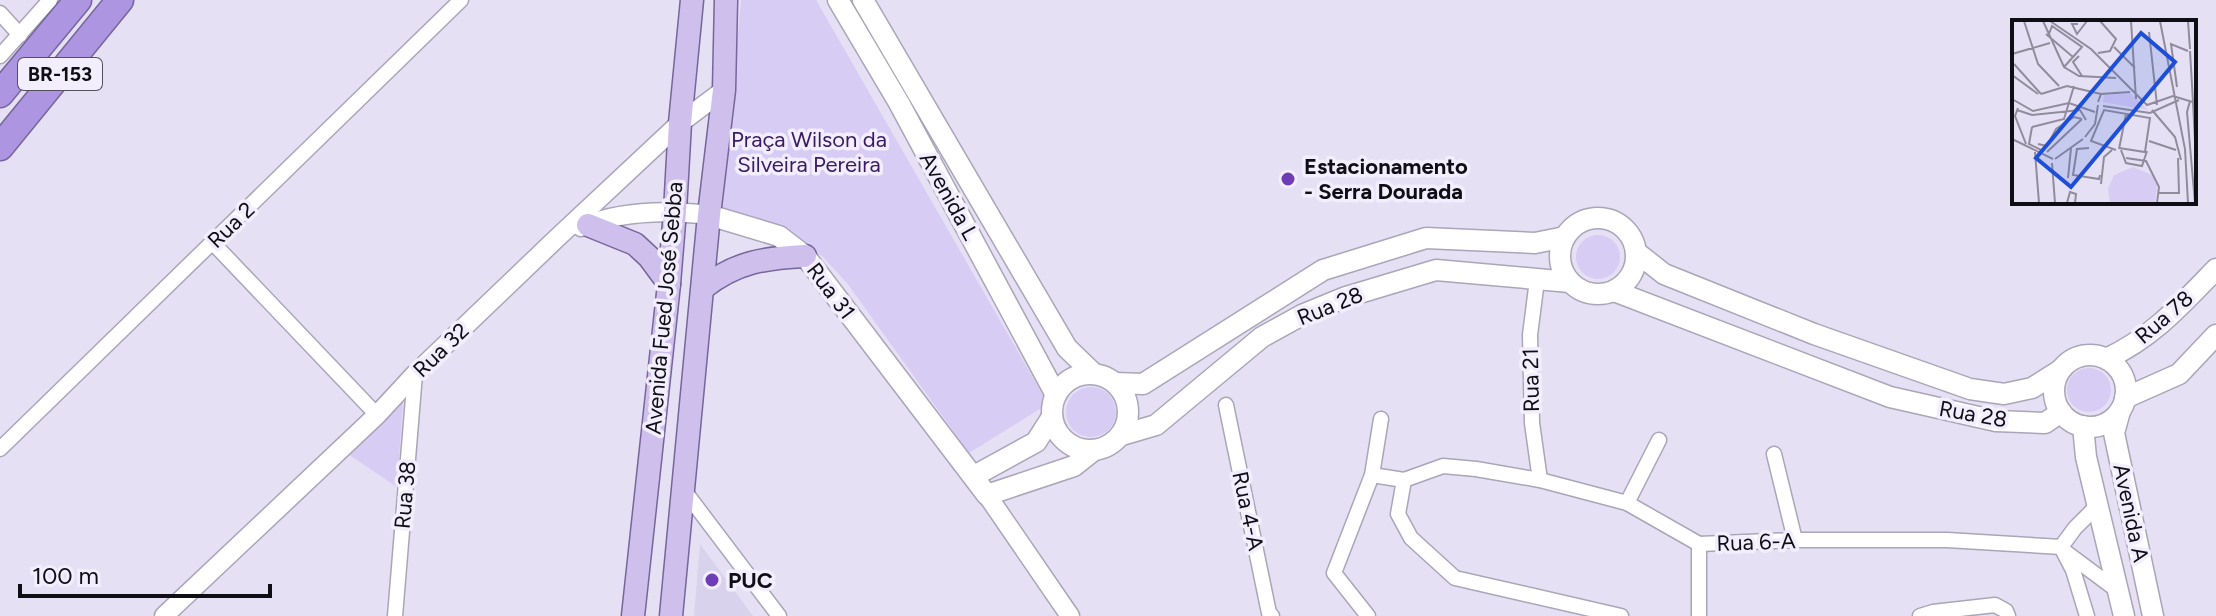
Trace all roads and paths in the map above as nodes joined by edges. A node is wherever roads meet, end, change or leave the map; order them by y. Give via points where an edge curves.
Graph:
1 (50, 0) edge
2 (78, 0) edge
3 (120, 0) edge
4 (461, 0) edge
5 (692, 0) edge
6 (726, 0) edge
7 (838, 0) edge
8 (863, 0) edge
9 (0, 13) edge
10 (20, 35) junction
11 (0, 56) edge
12 (724, 90) junction
13 (0, 94) edge
14 (908, 98) junction
15 (680, 123) junction
16 (0, 147) edge
17 (675, 211) junction
18 (709, 215) junction
19 (588, 225) junction
20 (1565, 237) junction
21 (557, 238) junction
22 (213, 243) junction
23 (1636, 252) junction
24 (805, 256) junction
25 (2216, 269) edge
26 (1537, 280) junction
27 (1570, 282) junction
28 (669, 284) junction
29 (703, 288) junction
30 (1614, 291) junction
31 (2216, 335) edge
32 (2106, 359) junction
33 (2059, 371) junction
34 (415, 374) junction
35 (1094, 374) junction
36 (1115, 383) junction
37 (1056, 395) junction
38 (1226, 405) dead end
39 (2122, 405) junction
40 (2061, 412) junction
41 (377, 415) junction
42 (1052, 417) junction
43 (1381, 419) dead end
44 (2083, 426) junction
45 (1122, 435) junction
46 (1659, 440) dead end
47 (0, 449) edge
48 (1093, 451) junction
49 (1774, 454) dead end
50 (1372, 475) junction
51 (974, 476) junction
52 (1404, 480) junction
53 (1540, 480) junction
54 (683, 487) junction
55 (987, 495) junction
56 (1627, 503) junction
57 (2097, 506) junction
58 (1795, 540) junction
59 (1699, 544) junction
60 (2061, 547) junction
61 (2118, 591) junction
62 (164, 616) edge
63 (395, 616) edge
64 (633, 616) edge
65 (671, 616) edge
66 (779, 616) edge
67 (1070, 616) edge
68 (1272, 616) edge
69 (1368, 616) edge
70 (1621, 616) edge
71 (1699, 616) edge
72 (1920, 616) edge
73 (2008, 616) edge
74 (2087, 616) edge
75 (2124, 616) edge
76 (2153, 616) edge

1 - 10 street
2 - 13 highway, BR-153
3 - 16 highway, BR-153
4 - 22 street, Rua 2
5 - 15 main road, Avenida Fued José Sebba
6 - 12 main road, Avenida Fued José Sebba
7 - 14 main road, Avenida L
8 - 14 main road, Avenida L
9 - 10 street
10 - 11 street
12 - 15 street, Rua 32
12 - 18 main road, Avenida Fued José Sebba
14 - 35 main road, Avenida L via 1067,348
14 - 37 main road, Avenida L
15 - 17 main road, Avenida Fued José Sebba
15 - 21 street, Rua 32
17 - 18 street, Rua 31
17 - 19 street, Rua 31 via 604,218
17 - 28 main road, Avenida Fued José Sebba
18 - 24 main road, Rua 31 via 779,236
18 - 29 main road, Avenida Fued José Sebba
19 - 21 street, Rua 31
19 - 28 main road via 635,244
20 - 23 main road via 1582,221 1606,219 1626,231
20 - 27 main road via 1561,260
20 - 36 main road, Rua 28 via 1535,243 1426,238 1323,270 1143,384
21 - 34 street, Rua 32
22 - 41 street
22 - 47 street, Rua 2
23 - 30 main road via 1631,275
23 - 33 main road, Rua 28 via 1664,274 1970,389 2004,394 2032,388
24 - 29 main road via 768,257 738,266
24 - 51 main road, Rua 31
25 - 32 main road, Rua 78 via 2159,327
26 - 27 main road, Rua 28
26 - 45 main road, Rua 28 via 1436,270 1346,297 1262,337 1156,425
26 - 53 street, Rua 21 via 1532,423
27 - 30 main road via 1591,294
28 - 64 main road, Avenida Fued José Sebba
29 - 54 main road, Avenida Fued José Sebba
30 - 40 main road, Rua 28 via 1890,397 1996,421 2045,423
31 - 39 main road via 2179,374
32 - 33 main road via 2076,357
32 - 39 main road via 2126,386
33 - 40 main road via 2053,392
34 - 41 street, Rua 32
34 - 63 street, Rua 38
35 - 36 main road
35 - 37 main road via 1072,379
36 - 45 main road via 1129,413
37 - 42 main road
38 - 68 street, Rua 4-A
39 - 44 main road via 2104,424
39 - 76 main road, Avenida A via 2114,433
40 - 44 main road
41 - 62 street, Rua 32
42 - 48 main road via 1062,438
42 - 51 main road via 1036,442
43 - 50 street
44 - 57 main road, Avenida A
45 - 48 main road
46 - 56 street
48 - 55 main road via 1074,466
49 - 58 street
50 - 52 street, Rua 6-A
50 - 69 street via 1334,573
51 - 55 main road, Rua 31
52 - 53 street, Rua 6-A via 1443,466
52 - 70 street via 1398,514 1411,538 1455,578
53 - 56 street, Rua 6-A
54 - 65 main road, Avenida Fued José Sebba
54 - 66 street
55 - 67 street
56 - 59 street, Rua 6-A
57 - 60 street
57 - 61 main road, Avenida A
58 - 59 street, Rua 6-A
58 - 60 street, Rua 6-A
59 - 71 street
60 - 61 street
60 - 74 street
61 - 75 main road, Avenida A
72 - 73 street via 1995,605

